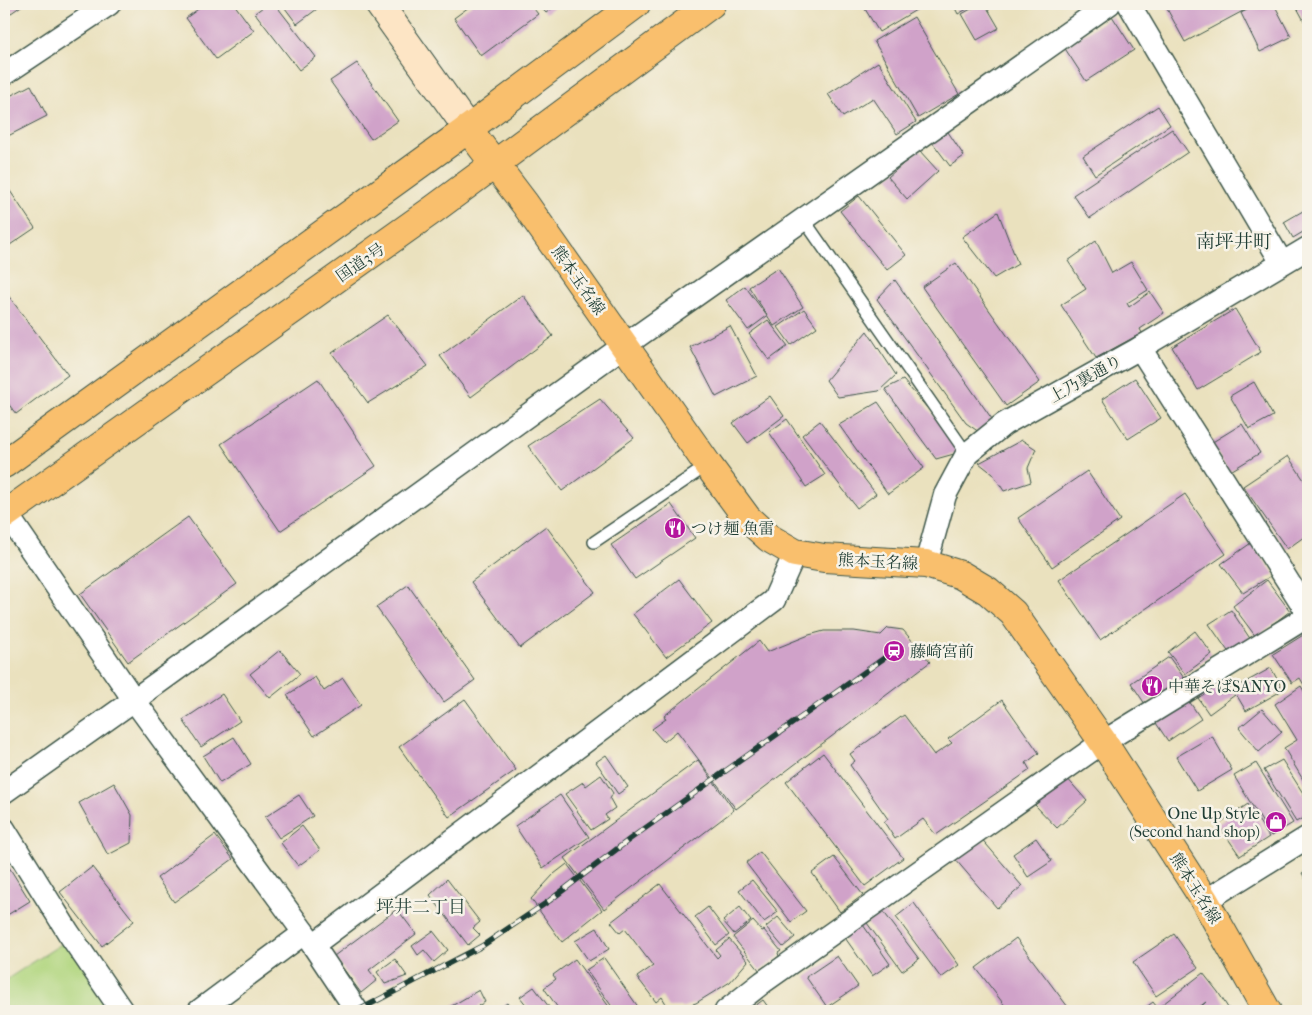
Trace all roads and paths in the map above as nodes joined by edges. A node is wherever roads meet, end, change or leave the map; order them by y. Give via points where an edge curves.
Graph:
1 (108, 4) edge
2 (379, 4) edge
3 (636, 4) edge
4 (711, 4) edge
5 (1109, 4) edge
6 (1129, 4) edge
7 (4, 74) edge
8 (468, 129) junction
9 (496, 164) junction
10 (804, 220) junction
11 (1308, 248) edge
12 (1282, 263) junction
13 (625, 345) junction
14 (1140, 348) junction
15 (967, 454) junction
16 (4, 464) edge
17 (708, 465) junction
18 (5, 514) edge
19 (594, 542) dead end
20 (795, 552) junction
21 (926, 564) junction
22 (1308, 614) edge
23 (134, 700) junction
24 (1103, 742) junction
25 (4, 792) edge
26 (4, 829) edge
27 (1308, 837) edge
28 (1205, 900) junction
29 (308, 939) junction
30 (122, 1011) edge
31 (199, 1011) edge
32 (357, 1011) edge
33 (726, 1011) edge
34 (1267, 1011) edge

1 - 7 street
2 - 8 street
3 - 8 main road
4 - 9 main road, 国道3号
5 - 10 street
6 - 12 street
8 - 9 main road, 熊本玉名線
8 - 16 main road
9 - 13 main road, 熊本玉名線
9 - 18 main road, 国道3号
10 - 13 street
10 - 15 lane
11 - 12 street, 上乃裏通り
12 - 14 street, 上乃裏通り
13 - 17 main road, 熊本玉名線
13 - 23 street
14 - 15 street, 上乃裏通り via 1004,424
14 - 22 street
15 - 21 street, 上乃裏通り via 945,495
17 - 19 lane
17 - 20 main road, 熊本玉名線 via 747,518 769,538
18 - 23 street
20 - 21 main road, 熊本玉名線 via 824,558
20 - 29 street via 774,600
21 - 24 main road, 熊本玉名線 via 960,575 988,591 1013,613
22 - 24 street
23 - 25 street
23 - 29 street
24 - 28 main road, 熊本玉名線
24 - 33 street
26 - 30 street
27 - 28 street
28 - 34 main road, 熊本玉名線
29 - 31 street
29 - 32 street

